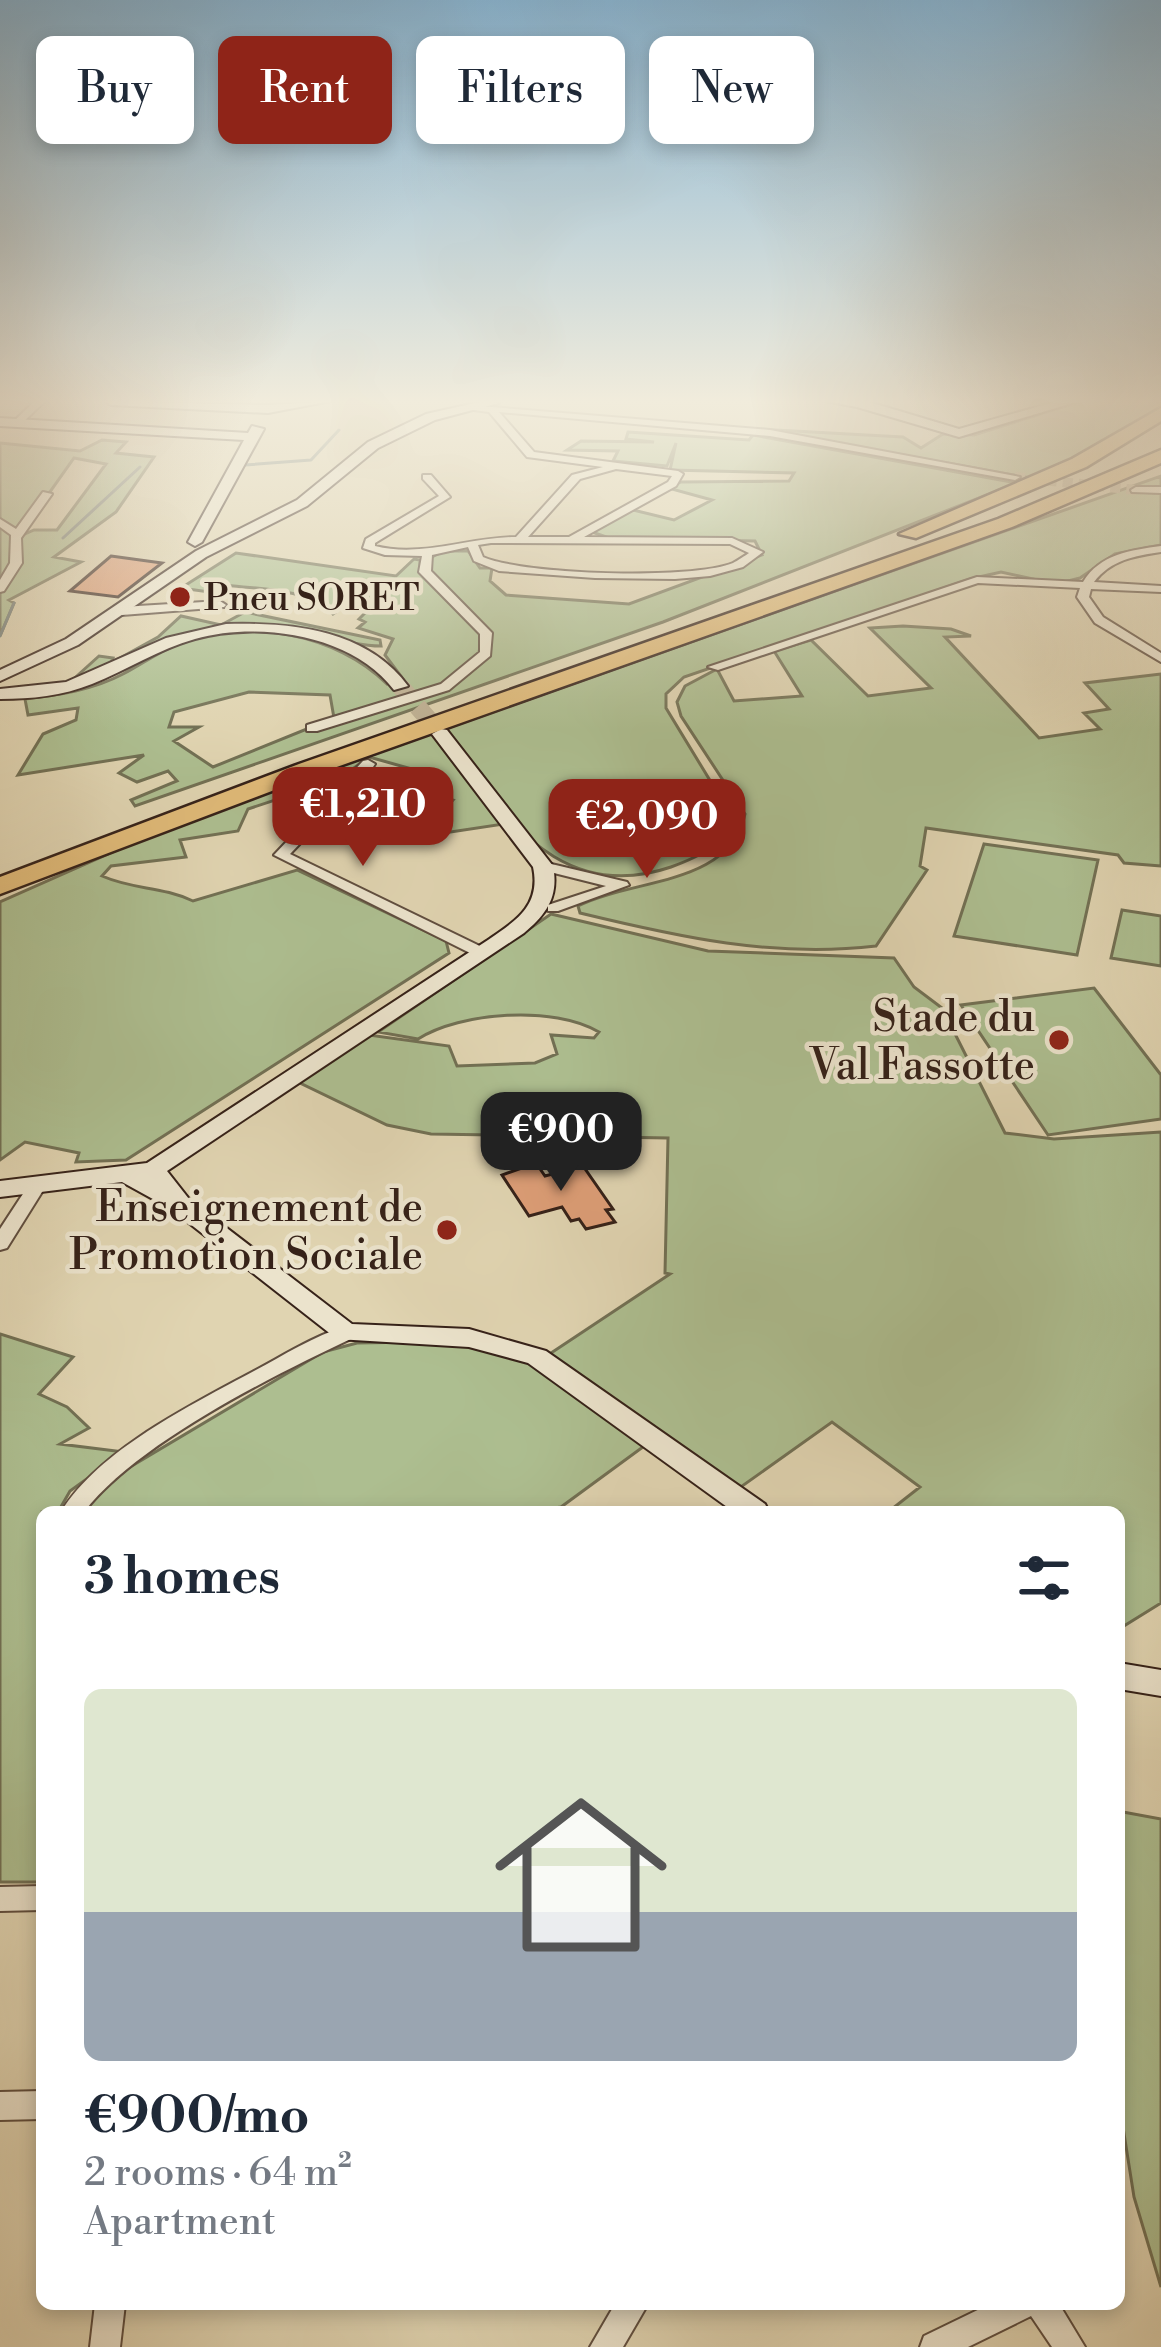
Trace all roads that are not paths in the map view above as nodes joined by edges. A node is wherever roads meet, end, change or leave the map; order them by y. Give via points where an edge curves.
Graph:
1 (35, 511) edge
2 (220, 511) edge
3 (287, 511) edge
4 (423, 511) edge
5 (546, 511) edge
6 (621, 511) edge
7 (963, 511) edge
8 (998, 511) tunnel mouth
9 (1034, 511) tunnel mouth
10 (1043, 511) edge
11 (0, 522) edge
12 (1005, 523) junction
13 (463, 531) dead end
14 (15, 539) junction
15 (520, 539) junction
16 (570, 540) junction
17 (472, 544) junction
18 (205, 545) junction
19 (1161, 549) edge
20 (422, 556) junction
21 (774, 588) junction
22 (1084, 588) junction
23 (0, 589) edge
24 (1161, 589) edge
25 (146, 595) junction
26 (220, 605) dead end
27 (167, 608) junction
28 (122, 611) junction
29 (1161, 658) edge
30 (1, 668) edge
31 (714, 668) dead end
32 (400, 686) tunnel mouth
33 (3, 693) edge
34 (312, 728) dead end
35 (441, 734) tunnel mouth
36 (368, 764) dead end
37 (94, 849) junction
38 (0, 866) edge
39 (543, 866) junction
40 (0, 886) edge
41 (0, 897) edge
42 (553, 908) dead end
43 (482, 953) junction
44 (148, 1176) junction
45 (38, 1184) junction
46 (0, 1189) edge
47 (0, 1244) edge
48 (346, 1334) junction
49 (76, 1506) edge
50 (747, 1506) edge
51 (1125, 1677) edge
52 (1161, 1683) edge
53 (36, 1898) edge
54 (0, 1899) edge
55 (36, 2105) edge
56 (0, 2106) edge
57 (109, 2310) edge
58 (629, 2310) edge
59 (1011, 2310) edge
60 (1045, 2310) edge
61 (105, 2347) edge
62 (605, 2347) edge
63 (935, 2347) edge
64 (1070, 2347) edge

1 - 14 street
2 - 18 street
3 - 18 street
4 - 20 street via 367,544
5 - 15 street
6 - 16 street
7 - 21 highway
8 - 21 highway
9 - 12 highway
10 - 12 highway
11 - 14 street
12 - 37 highway
13 - 20 street via 428,544
14 - 23 street via 16,563
15 - 16 street
15 - 17 street
16 - 17 street via 732,541 757,549 754,558 695,575 505,568 483,563
17 - 20 street
18 - 25 street
18 - 30 street via 130,598
19 - 22 street via 1115,558
20 - 34 street via 424,572 485,633 486,653 445,687
21 - 38 highway
22 - 24 street
22 - 29 street via 1099,620
22 - 31 street via 977,580
25 - 27 street
25 - 28 street
26 - 27 street
27 - 28 street
28 - 30 street via 72,642
32 - 33 street via 361,648 231,628 172,641 85,685
35 - 39 street
36 - 43 street via 281,856
37 - 40 highway
37 - 41 highway
39 - 42 street via 622,885
39 - 43 street via 543,906
43 - 44 street
44 - 45 street
44 - 48 street
45 - 46 street
45 - 47 street
48 - 49 street via 101,1477
48 - 50 street via 469,1339 537,1357
51 - 52 street
53 - 54 street
55 - 56 street
57 - 61 street
58 - 62 street
59 - 63 street
60 - 64 street

